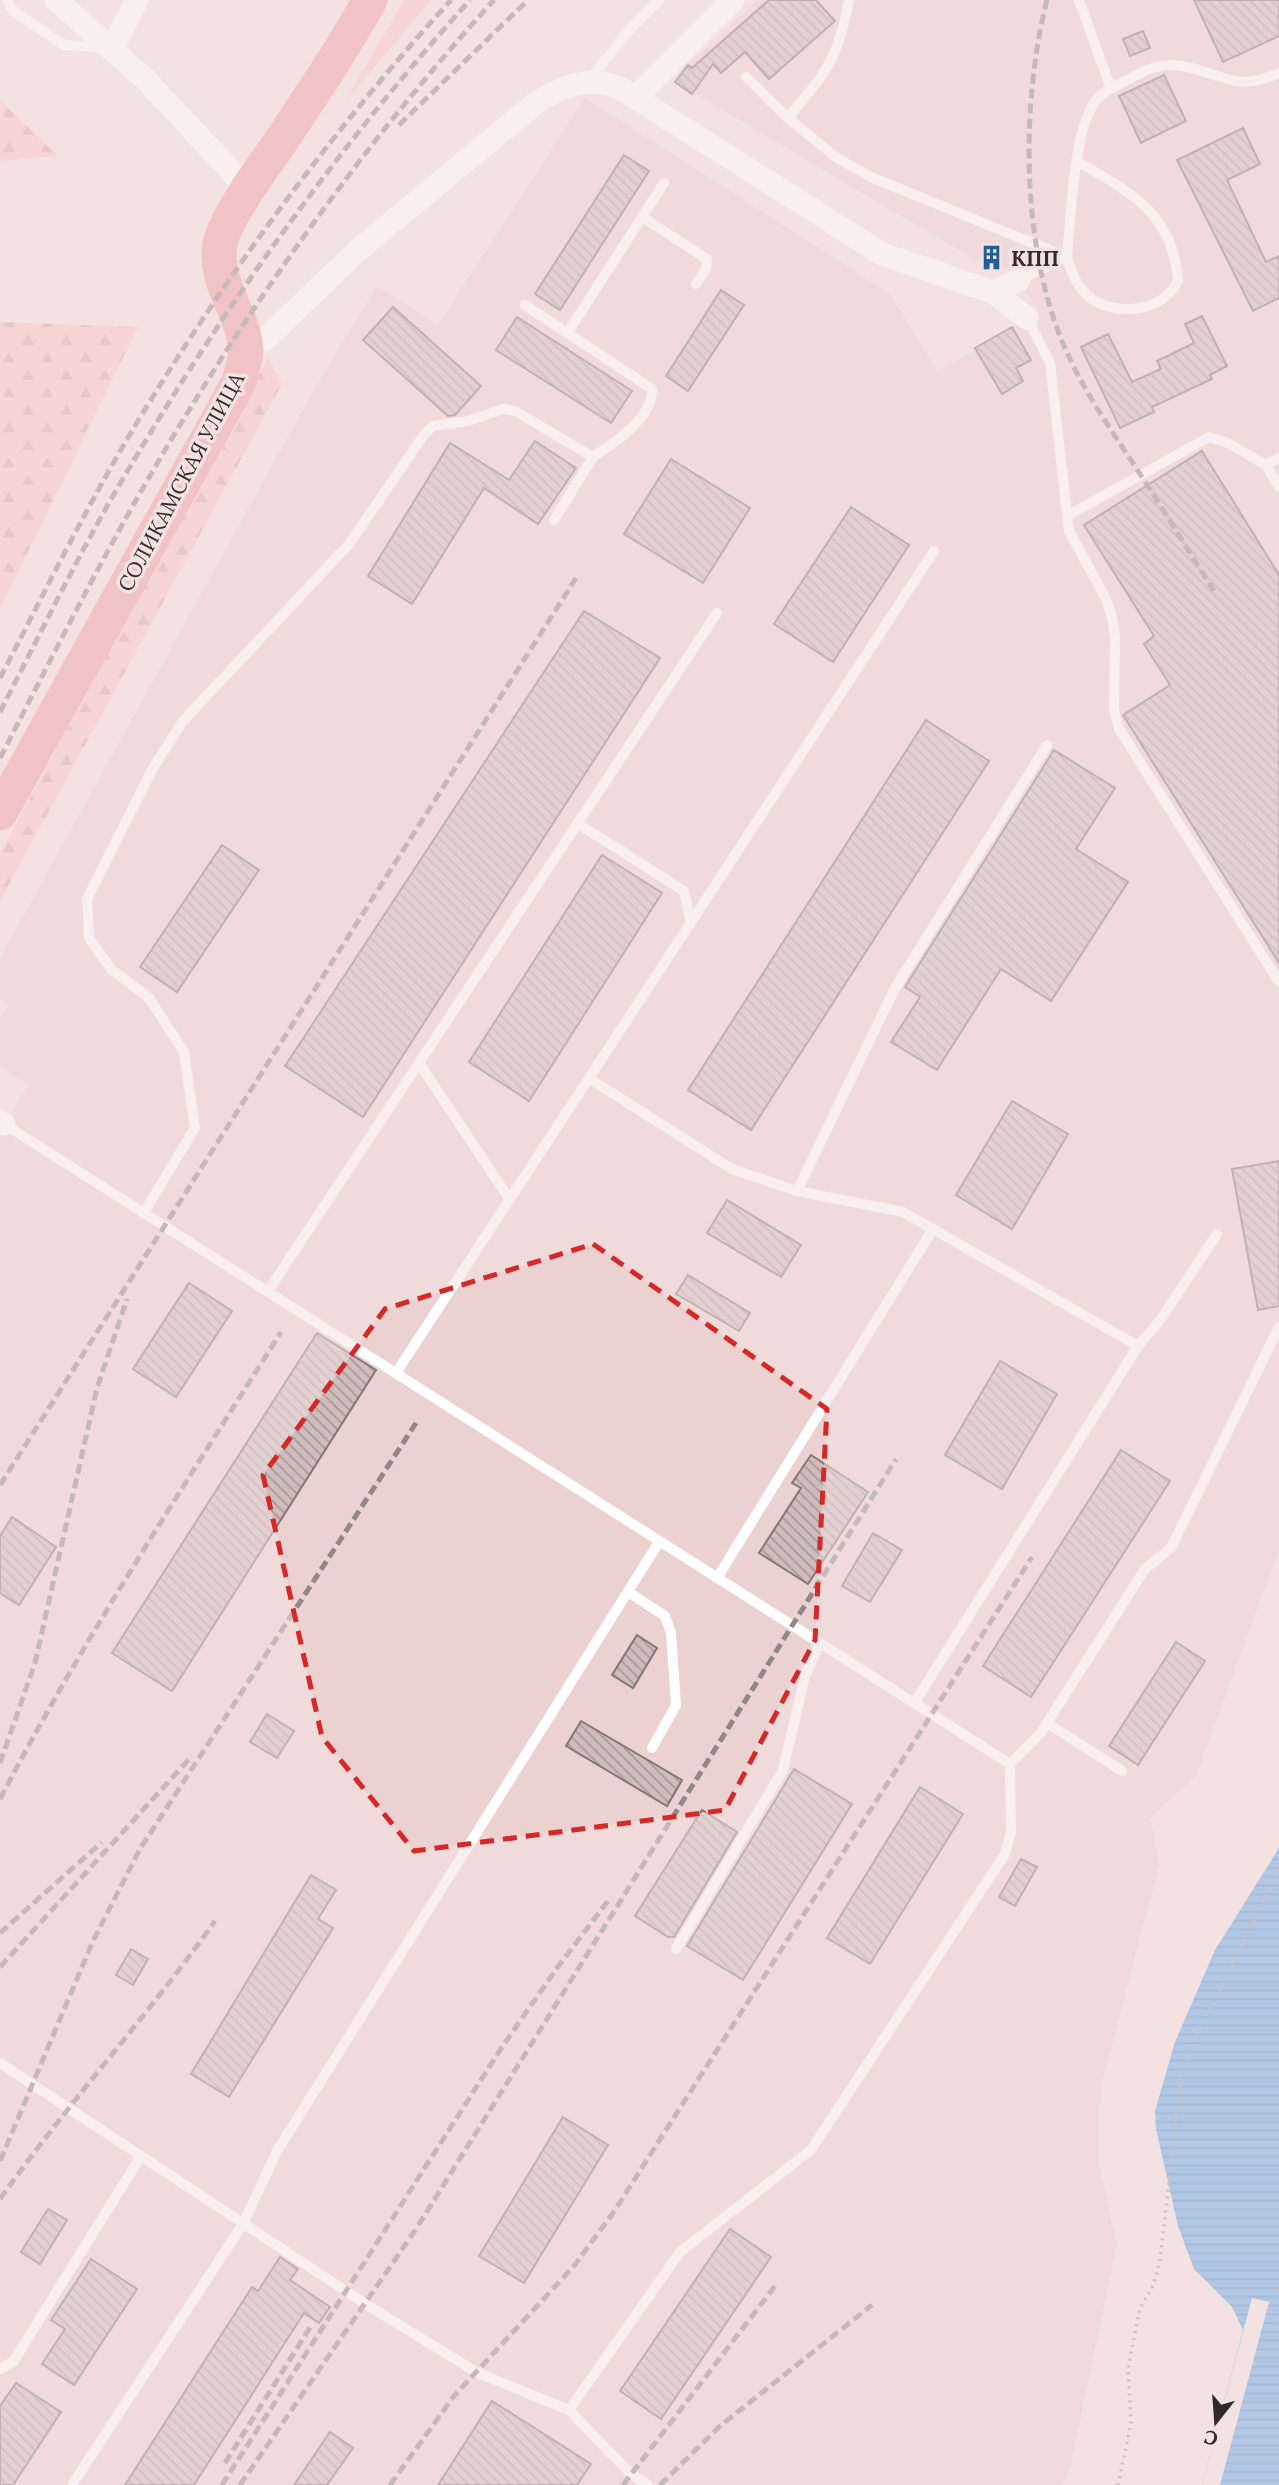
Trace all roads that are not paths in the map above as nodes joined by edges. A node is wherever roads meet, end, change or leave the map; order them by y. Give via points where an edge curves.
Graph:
1 (7, 0) edge
2 (56, 0) edge
3 (136, 0) edge
4 (370, 0) edge
5 (659, 0) edge
6 (733, 0) edge
7 (849, 0) edge
8 (1079, 0) edge
9 (112, 49) junction
10 (1279, 73) edge
11 (746, 77) dead end
12 (1267, 78) junction
13 (589, 81) junction
14 (1279, 81) edge
15 (1111, 89) junction
16 (636, 97) junction
17 (788, 118) junction
18 (1078, 162) junction
19 (664, 183) dead end
20 (247, 189) junction
21 (642, 217) junction
22 (1067, 257) junction
23 (1019, 280) joint
24 (696, 284) dead end
25 (993, 292) junction
26 (525, 305) dead end
27 (1027, 318) joint
28 (568, 332) junction
29 (246, 353) junction
30 (593, 457) junction
31 (1279, 457) edge
32 (1266, 465) junction
33 (1279, 487) edge
34 (1067, 516) junction
35 (554, 520) dead end
36 (934, 551) dead end
37 (717, 613) dead end
38 (1047, 745) dead end
39 (0, 813) edge
40 (577, 823) junction
41 (691, 924) junction
42 (1279, 982) edge
43 (419, 1063) junction
44 (590, 1079) junction
45 (2, 1123) edge
46 (797, 1191) junction
47 (510, 1200) junction
48 (143, 1214) junction
49 (933, 1229) junction
50 (1217, 1234) dead end
51 (268, 1291) junction
52 (1279, 1327) edge
53 (1138, 1346) junction
54 (396, 1373) junction
55 (659, 1542) junction
56 (717, 1577) junction
57 (628, 1592) junction
58 (820, 1643) junction
59 (915, 1702) junction
60 (1047, 1723) junction
61 (652, 1748) dead end
62 (1010, 1764) junction
63 (1122, 1771) dead end
64 (676, 1949) dead end
65 (0, 2063) edge
66 (141, 2156) junction
67 (243, 2224) junction
68 (0, 2369) edge
69 (569, 2410) junction
70 (72, 2485) edge
71 (648, 2485) edge

1 - 9 lane via 12,10 64,45
2 - 9 street
3 - 9 street
4 - 20 main road, СОЛИКАМСКАЯ УЛИЦА via 338,57
5 - 13 lane
6 - 16 street
7 - 17 lane via 833,61
8 - 15 lane
9 - 20 street
10 - 12 lane
11 - 17 lane
12 - 14 lane
12 - 15 lane via 1235,82 1190,68 1161,65
13 - 16 street via 605,82
13 - 29 street via 537,102 357,251
15 - 18 lane via 1099,97 1085,120
16 - 25 street via 882,254
17 - 22 lane via 837,158 873,178
18 - 22 lane
18 - 22 lane via 1120,186 1154,214 1172,247 1178,281 1156,304 1122,309 1091,298 1073,277
19 - 21 lane
20 - 29 main road, СОЛИКАМСКАЯ УЛИЦА via 220,242 219,264
21 - 24 lane via 706,259 706,269
21 - 28 lane
22 - 23 lane
23 - 25 street
25 - 27 street
26 - 28 lane
27 - 34 lane via 1049,363
28 - 30 lane via 652,389 628,435
29 - 39 main road, СОЛИКАМСКАЯ УЛИЦА via 239,382
30 - 35 lane
30 - 48 lane via 515,411 503,409 433,426 350,543 183,721 153,768 88,899 89,938 111,970 149,998 184,1052 195,1128
31 - 32 lane
32 - 33 lane
32 - 34 lane via 1209,437
34 - 42 lane via 1069,531 1112,617 1114,710 1119,729
36 - 41 lane
37 - 40 lane
38 - 46 lane via 895,988
40 - 41 lane via 684,891
40 - 43 lane
41 - 44 lane
43 - 47 lane
43 - 51 lane
44 - 46 lane via 732,1169
44 - 47 lane
45 - 48 lane
46 - 49 lane via 903,1212
47 - 54 lane
48 - 51 lane
49 - 53 lane
49 - 56 lane
50 - 53 lane
51 - 54 lane
52 - 60 lane via 1171,1548 1145,1569
53 - 59 lane
54 - 55 lane
55 - 56 lane
55 - 57 lane
56 - 58 lane
57 - 61 lane via 670,1624 676,1705
57 - 67 lane via 277,2151
58 - 59 lane
58 - 64 lane via 805,1676 779,1778
59 - 62 lane
60 - 62 lane
60 - 63 lane
62 - 69 lane via 1012,1831 1005,1854 811,2150 680,2252
65 - 66 lane
66 - 67 lane
66 - 68 lane via 13,2362
67 - 69 lane via 476,2372
67 - 70 lane
69 - 71 lane via 631,2474

